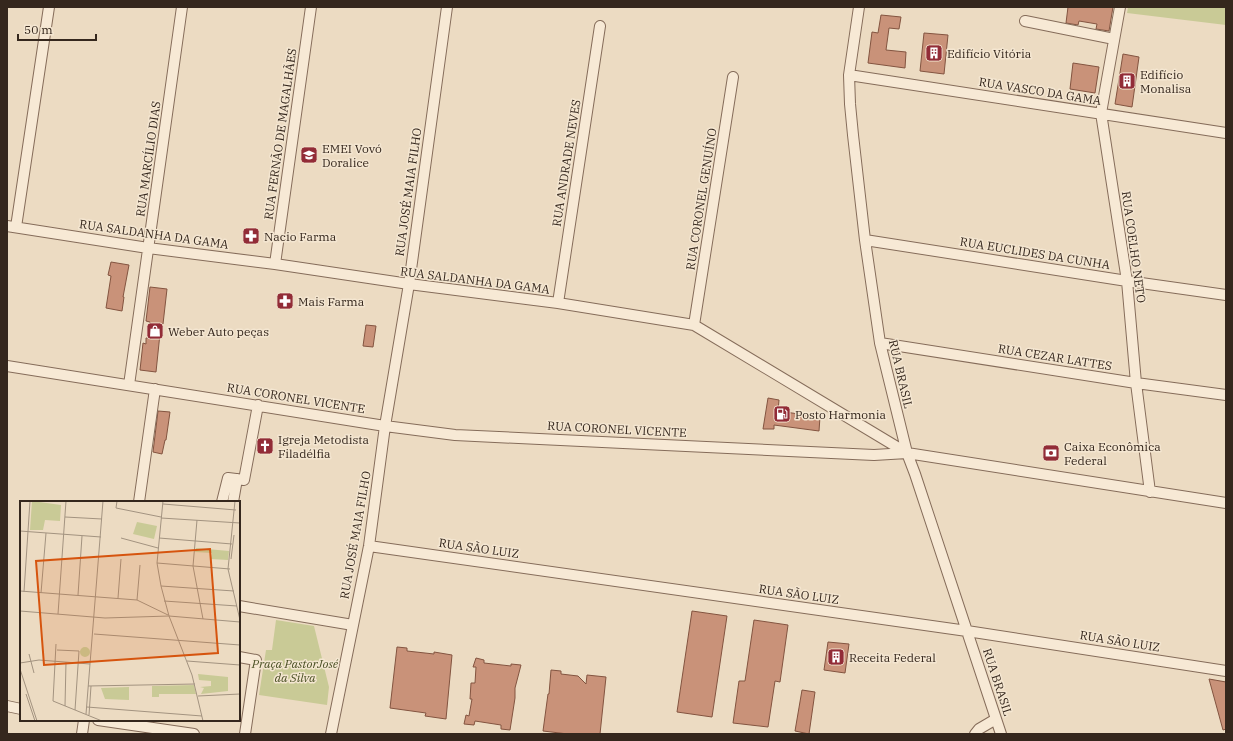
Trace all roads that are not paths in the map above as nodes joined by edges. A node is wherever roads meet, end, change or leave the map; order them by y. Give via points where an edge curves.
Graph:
1 (49, 7) edge
2 (182, 7) edge
3 (310, 7) edge
4 (447, 7) edge
5 (859, 7) edge
6 (1120, 7) edge
7 (1025, 21) dead end
8 (600, 26) dead end
9 (1114, 39) junction
10 (849, 75) junction
11 (732, 77) dead end
12 (1101, 113) junction
13 (1226, 133) edge
14 (12, 226) edge
15 (864, 240) junction
16 (148, 248) junction
17 (275, 264) junction
18 (1127, 281) junction
19 (409, 284) junction
20 (1226, 295) edge
21 (558, 303) junction
22 (694, 325) junction
23 (880, 343) junction
24 (7, 366) edge
25 (1136, 383) junction
26 (129, 385) junction
27 (155, 389) junction
28 (1226, 396) edge
29 (258, 405) junction
30 (386, 426) junction
31 (907, 453) junction
32 (238, 479) junction
33 (1150, 492) junction
34 (139, 501) edge
35 (222, 501) edge
36 (233, 501) edge
37 (1226, 503) edge
38 (368, 546) junction
39 (240, 606) edge
40 (353, 625) junction
41 (967, 631) junction
42 (240, 657) edge
43 (1226, 671) edge
44 (7, 706) edge
45 (20, 709) edge
46 (996, 719) junction
47 (84, 721) edge
48 (103, 721) edge
49 (162, 732) edge
50 (82, 734) edge
51 (194, 734) edge
52 (245, 734) edge
53 (331, 734) edge
54 (975, 734) edge
55 (1001, 734) edge

1 - 14 street
2 - 16 street, RUA MARCÍLIO DIAS
3 - 17 street, RUA FERNÃO DE MAGALHÃES
4 - 19 street, RUA JOSÉ MAIA FILHO
5 - 10 street, RUA BRASIL
6 - 9 street, RUA COELHO NETO
7 - 9 street
8 - 21 street, RUA ANDRADE NEVES
9 - 12 street, RUA COELHO NETO
10 - 12 street, RUA VASCO DA GAMA
10 - 15 street, RUA BRASIL
11 - 22 street, RUA CORONEL GENUÍNO
12 - 13 street, RUA VASCO DA GAMA
12 - 18 street, RUA COELHO NETO
14 - 16 street, RUA SALDANHA DA GAMA
15 - 18 street, RUA EUCLIDES DA CUNHA
15 - 23 street, RUA BRASIL
16 - 17 street, RUA SALDANHA DA GAMA
16 - 26 street, RUA MARCÍLIO DIAS
17 - 19 street, RUA SALDANHA DA GAMA
18 - 20 street, RUA EUCLIDES DA CUNHA
18 - 25 street, RUA COELHO NETO
19 - 21 street, RUA SALDANHA DA GAMA
19 - 30 street, RUA JOSÉ MAIA FILHO
21 - 22 street, RUA SALDANHA DA GAMA
22 - 31 street, RUA SALDANHA DA GAMA
23 - 25 street, RUA CEZAR LATTES
23 - 31 street, RUA BRASIL
24 - 26 street, RUA CORONEL VICENTE
25 - 28 street, RUA CEZAR LATTES
25 - 33 street, RUA COELHO NETO
26 - 27 street, RUA CORONEL VICENTE
27 - 29 street, RUA CORONEL VICENTE
27 - 34 street
29 - 30 street, RUA CORONEL VICENTE
29 - 32 street via 244,480
30 - 31 street, RUA CORONEL VICENTE via 455,434 866,455
30 - 38 street, RUA JOSÉ MAIA FILHO
31 - 33 street, RUA CORONEL VICENTE
31 - 41 street, RUA BRASIL
32 - 35 street via 228,478
32 - 36 street
33 - 37 street, RUA CORONEL VICENTE
38 - 40 street, RUA JOSÉ MAIA FILHO
38 - 41 street, RUA SÃO LUIZ
39 - 40 street
40 - 53 street, RUA JOSÉ MAIA FILHO
41 - 43 street, RUA SÃO LUIZ
41 - 46 street, RUA BRASIL
42 - 52 street via 256,660
44 - 45 street
46 - 54 street
46 - 55 street, RUA BRASIL
47 - 50 street
48 - 49 street
49 - 51 street

